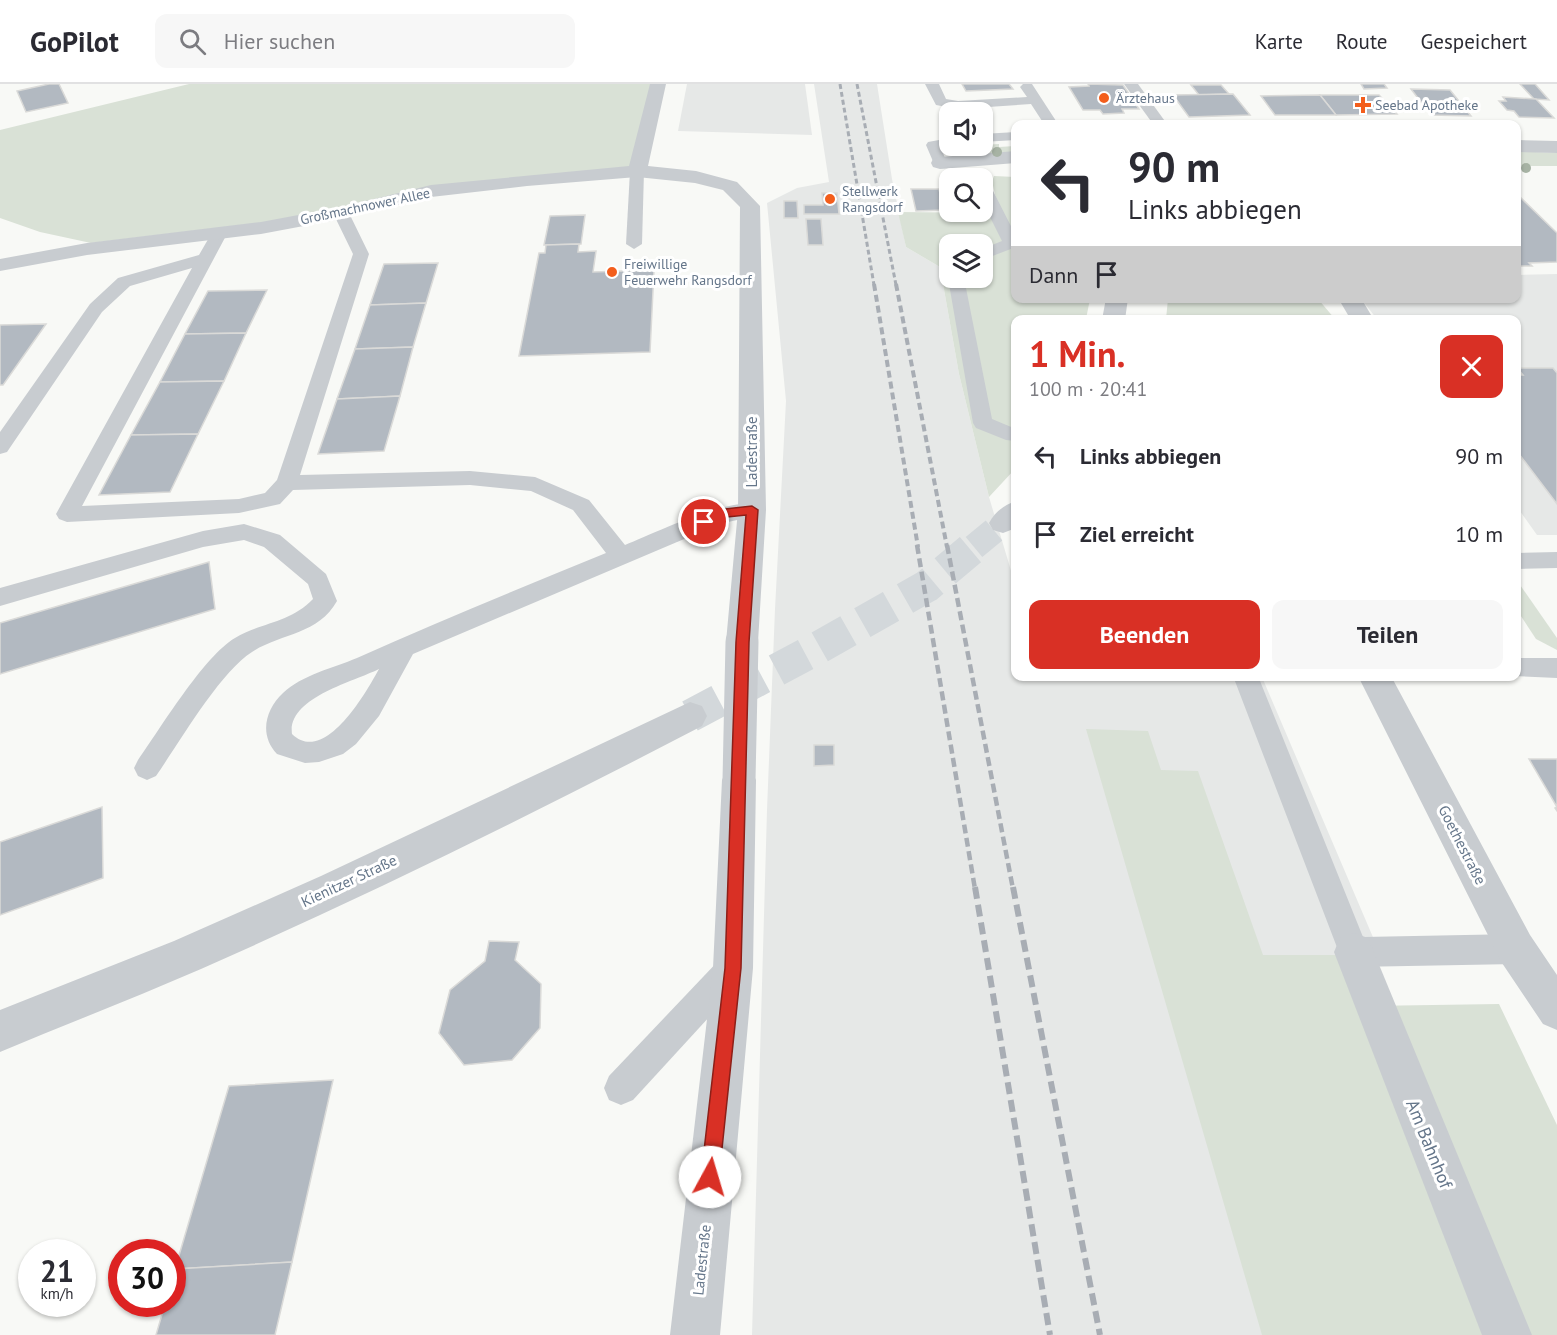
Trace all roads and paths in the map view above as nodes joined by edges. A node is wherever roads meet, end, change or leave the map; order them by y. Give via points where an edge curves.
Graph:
1 (658, 84) edge
2 (932, 84) edge
3 (1026, 84) edge
4 (1131, 84) edge
5 (1035, 100) junction
6 (1048, 120) edge
7 (1157, 120) edge
8 (1011, 136) edge
9 (993, 137) edge
10 (939, 144) edge
11 (1521, 146) edge
12 (1557, 147) edge
13 (1011, 158) edge
14 (940, 163) joint
15 (1011, 164) edge
16 (976, 167) edge
17 (637, 171) junction
18 (730, 186) joint
19 (993, 207) edge
20 (341, 213) junction
21 (220, 232) junction
22 (634, 244) dead end
23 (993, 250) edge
24 (204, 259) junction
25 (0, 265) edge
26 (958, 288) edge
27 (1011, 434) edge
28 (0, 447) edge
29 (287, 483) junction
30 (752, 510) junction
31 (621, 556) junction
32 (1557, 560) edge
33 (1521, 561) edge
34 (0, 597) edge
35 (405, 646) junction
36 (1521, 663) edge
37 (1557, 668) edge
38 (1247, 681) edge
39 (1377, 681) edge
40 (690, 716) tunnel mouth
41 (147, 768) dead end
42 (1516, 949) junction
43 (1354, 952) junction
44 (733, 968) junction
45 (1557, 1010) edge
46 (0, 1031) edge
47 (621, 1088) dead end
48 (695, 1335) edge
49 (1507, 1335) edge

1 - 17 street
2 - 5 lane via 941,102 958,105
3 - 5 lane
4 - 7 lane
5 - 6 lane
8 - 9 lane
10 - 14 lane via 933,145
11 - 12 street
13 - 16 street
14 - 16 street
15 - 16 street
17 - 18 street, Großmachnower Allee via 696,177
17 - 20 street, Großmachnower Allee via 430,191
17 - 22 lane
18 - 30 street, Ladestraße via 750,206
19 - 23 lane via 1011,243
20 - 21 street, Großmachnower Allee
20 - 29 lane via 361,254
21 - 24 lane
21 - 25 street, Großmachnower Allee
24 - 28 lane via 124,282 96,308
24 - 29 lane via 67,514 239,506 272,499
26 - 27 lane via 983,423
29 - 31 lane via 470,478 535,484 581,505
30 - 31 lane via 725,513
30 - 44 street, Ladestraße, bridge via 742,642
31 - 35 lane
32 - 33 lane
34 - 41 lane via 203,539 244,532 272,541 318,580 325,601 309,618 243,645 218,669
35 - 35 lane via 297,696 278,723 281,741 289,748 310,753 345,740 359,725
36 - 37 lane
38 - 43 lane
39 - 42 street, Goethestraße
40 - 46 street, Kienitzer Straße via 469,826 212,944
42 - 43 lane
42 - 45 street, Goethestraße
43 - 49 street, Am Bahnhof
44 - 47 lane
44 - 48 street, Ladestraße

